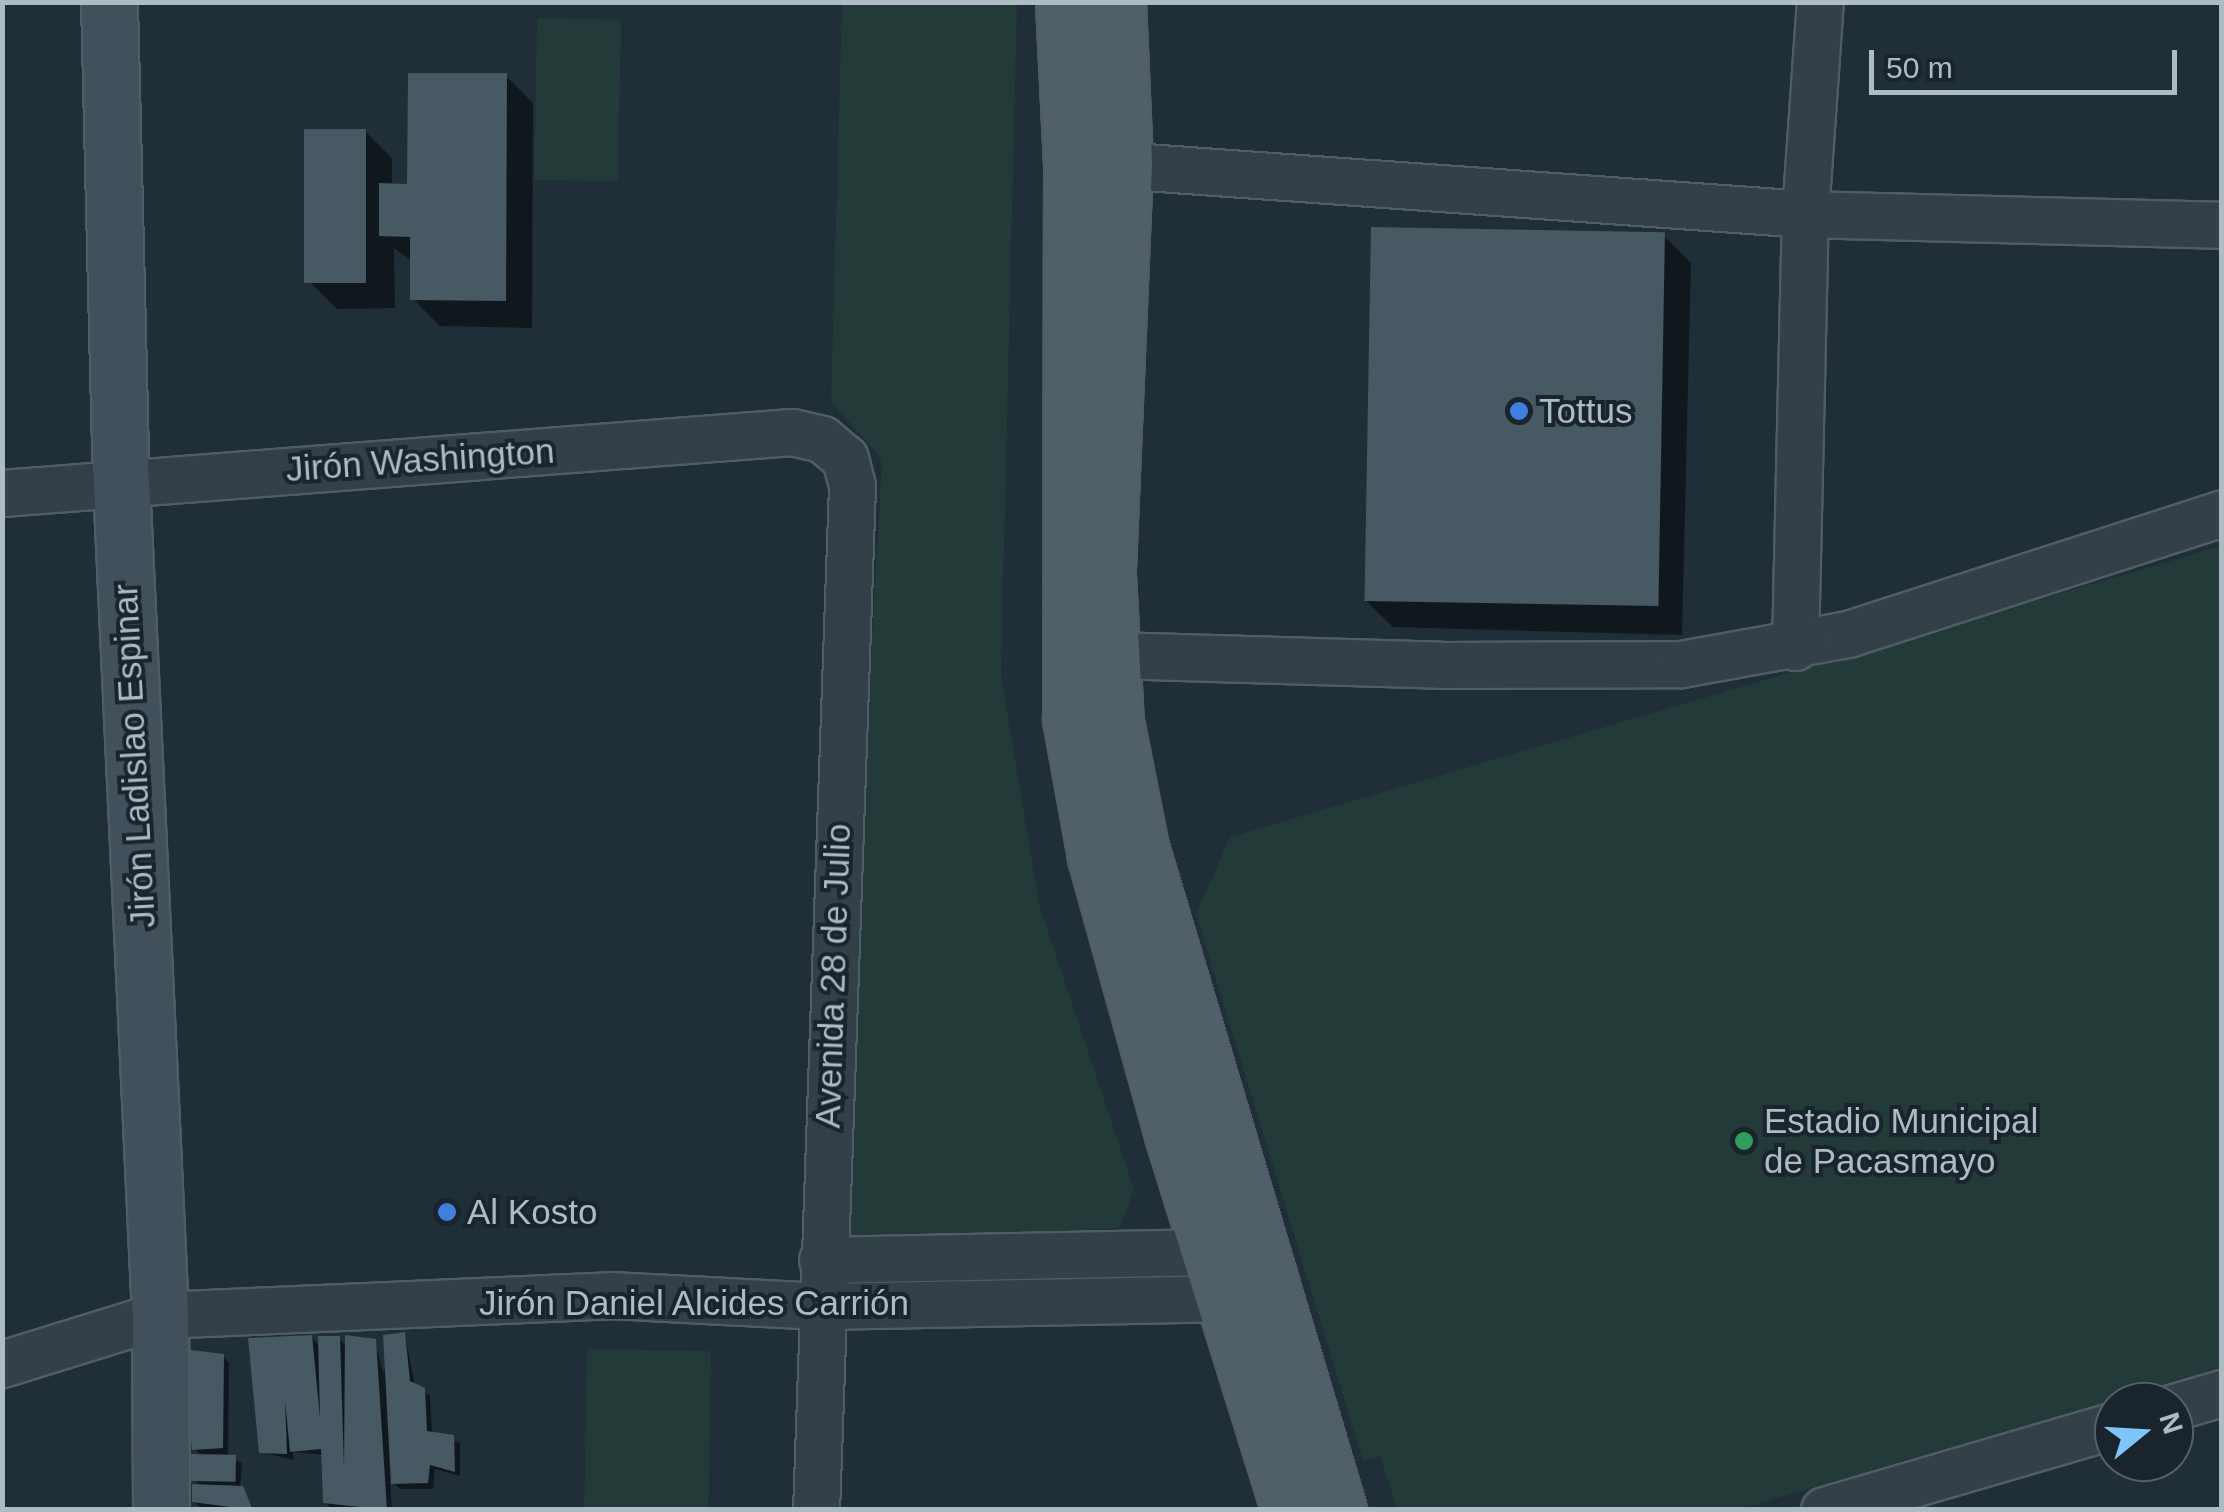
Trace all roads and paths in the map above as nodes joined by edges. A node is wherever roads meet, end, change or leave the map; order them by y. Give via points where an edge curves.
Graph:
1 (109, 2) edge
2 (1064, 2) edge
3 (1118, 2) edge
4 (1820, 2) edge
5 (1098, 163) junction
6 (1806, 214) junction
7 (2222, 225) edge
8 (835, 446) joint
9 (121, 482) junction
10 (2, 493) edge
11 (2222, 513) edge
12 (1795, 648) junction
13 (1088, 654) junction
14 (822, 1260) junction
15 (1240, 1268) junction
16 (821, 1306) junction
17 (160, 1314) junction
18 (2, 1364) edge
19 (2222, 1394) edge
20 (2194, 1402) edge
21 (2094, 1431) edge
22 (161, 1510) edge
23 (816, 1510) edge
24 (1290, 1510) edge
25 (1338, 1510) edge
26 (1824, 1510) edge

1 - 9 main road, Jirón Ladislao Espinar
2 - 5 main road
3 - 5 main road
4 - 6 street
5 - 6 street
5 - 13 main road
6 - 7 street
6 - 12 street
8 - 9 street, Jirón Washington via 792,432
8 - 14 street, Avenida 28 de Julio via 852,486
9 - 10 street, Jirón Washington
9 - 17 main road, Jirón Ladislao Espinar
11 - 12 street
12 - 13 street via 1681,664
13 - 15 main road
14 - 15 street, Jirón Daniel Alcides Carrión
14 - 16 street, Avenida 28 de Julio
15 - 16 street, Jirón Daniel Alcides Carrión
15 - 24 main road
15 - 25 main road
16 - 17 street, Jirón Daniel Alcides Carrión via 611,1295
16 - 23 street, Avenida 28 de Julio
17 - 18 street, Jirón Daniel Alcides Carrión
17 - 22 main road, Jirón Ladislao Espinar
19 - 20 street
21 - 26 street

